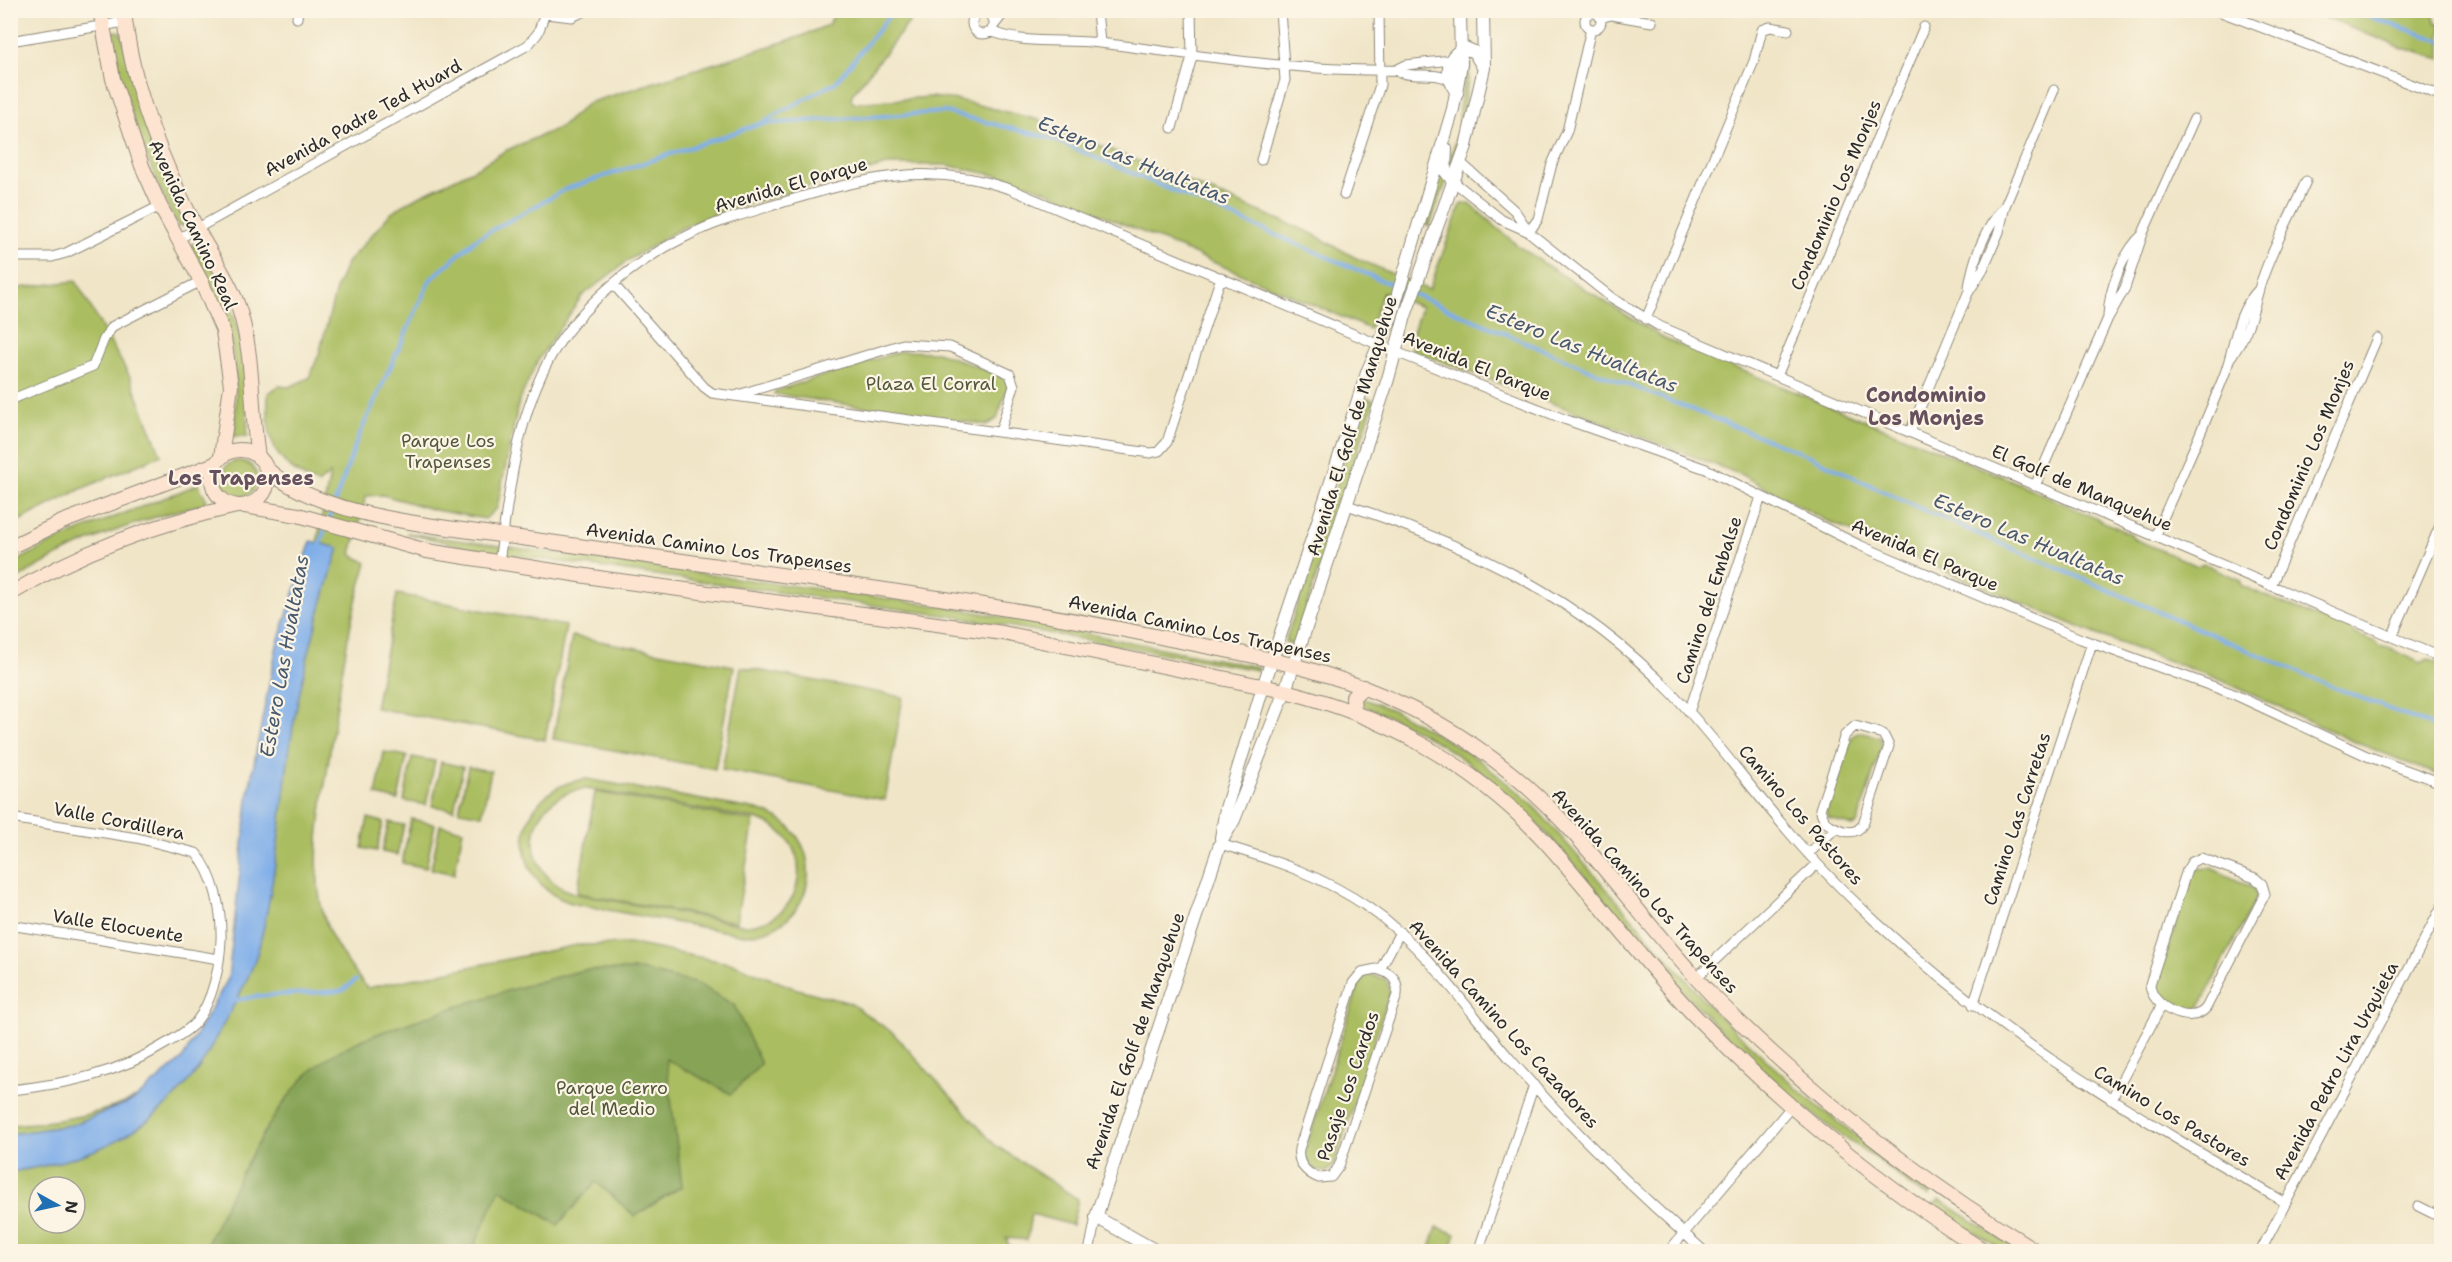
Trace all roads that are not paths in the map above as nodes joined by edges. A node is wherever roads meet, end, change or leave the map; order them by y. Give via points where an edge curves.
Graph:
1 (100, 10) edge
2 (587, 10) edge
3 (1006, 10) edge
4 (1097, 10) edge
5 (1191, 10) edge
6 (1280, 10) edge
7 (1379, 10) edge
8 (1460, 10) edge
9 (1483, 10) edge
10 (2216, 10) edge
11 (546, 12) edge
12 (1588, 12) edge
13 (124, 16) edge
14 (1600, 18) junction
15 (1653, 22) dead end
16 (102, 26) junction
17 (1924, 27) dead end
18 (1591, 29) junction
19 (1788, 30) dead end
20 (10, 41) edge
21 (1100, 43) junction
22 (1462, 49) junction
23 (1192, 57) junction
24 (1451, 60) junction
25 (1285, 66) junction
26 (1484, 69) junction
27 (1379, 70) junction
28 (1396, 70) junction
29 (1449, 80) junction
30 (2054, 90) dead end
31 (1457, 93) junction
32 (2442, 96) edge
33 (2194, 119) dead end
34 (1172, 128) dead end
35 (1447, 130) junction
36 (1261, 160) dead end
37 (1460, 162) junction
38 (1454, 182) junction
39 (2306, 182) dead end
40 (1344, 195) dead end
41 (160, 206) junction
42 (196, 228) junction
43 (1529, 232) junction
44 (178, 239) junction
45 (10, 257) edge
46 (1221, 277) junction
47 (201, 281) junction
48 (614, 285) junction
49 (1399, 314) junction
50 (1646, 319) junction
51 (2377, 338) dead end
52 (1379, 345) junction
53 (1396, 352) junction
54 (1777, 376) junction
55 (736, 396) junction
56 (10, 400) edge
57 (1000, 432) junction
58 (1910, 432) junction
59 (218, 461) junction
60 (262, 462) junction
61 (2035, 486) junction
62 (1761, 497) junction
63 (1347, 505) junction
64 (241, 506) junction
65 (2442, 521) edge
66 (503, 536) junction
67 (2155, 537) junction
68 (10, 547) edge
69 (499, 562) junction
70 (2271, 586) junction
71 (10, 594) edge
72 (2392, 637) junction
73 (2092, 643) junction
74 (2442, 658) edge
75 (1272, 661) junction
76 (1294, 666) junction
77 (1263, 687) junction
78 (1363, 687) junction
79 (1285, 691) junction
80 (1353, 711) junction
81 (1689, 712) junction
82 (2442, 783) edge
83 (13, 818) edge
84 (1836, 828) junction
85 (1220, 844) junction
86 (1808, 854) junction
87 (1817, 864) junction
88 (2442, 906) edge
89 (10, 926) edge
90 (1400, 932) junction
91 (219, 959) junction
92 (1380, 970) junction
93 (1696, 978) junction
94 (1973, 1005) junction
95 (2162, 1005) junction
96 (1534, 1085) junction
97 (10, 1090) edge
98 (2111, 1100) junction
99 (1791, 1107) junction
100 (1939, 1188) junction
101 (2286, 1203) junction
102 (1916, 1204) junction
103 (2418, 1206) dead end
104 (1096, 1217) junction
105 (2442, 1218) edge
106 (1682, 1232) junction
107 (1089, 1251) edge
108 (1158, 1251) edge
109 (1478, 1251) edge
110 (1668, 1251) edge
111 (1705, 1251) edge
112 (1986, 1251) edge
113 (2038, 1251) edge
114 (2260, 1251) edge

1 - 16 main road, Avenida Camino Real
2 - 11 street via 572,17
3 - 21 street via 993,28 1024,41
4 - 21 street
5 - 23 street
6 - 25 street
7 - 27 street
8 - 22 street, Avenida El Golf de Manquehue
9 - 26 street, Avenida El Golf de Manquehue
10 - 32 street
11 - 42 street, Avenida Padre Ted Huard via 538,33 528,45
12 - 14 street
12 - 18 street via 1585,21
13 - 16 street
13 - 42 main road, Avenida Camino Real via 153,134
14 - 15 street via 1611,15
14 - 18 street via 1598,27
16 - 20 street
16 - 41 main road, Avenida Camino Real via 129,130
17 - 54 street, Condominio Los Monjes
18 - 43 street via 1567,130 1552,164 1538,219
19 - 50 street via 1762,30 1754,61
21 - 23 street
22 - 24 street
22 - 26 street via 1471,50
22 - 31 street, Avenida El Golf de Manquehue
23 - 25 street
23 - 34 street
24 - 28 street via 1406,65
24 - 29 street
25 - 27 street
25 - 36 street via 1284,86
26 - 37 street, Avenida El Golf de Manquehue
27 - 28 street
27 - 40 street via 1378,96
28 - 29 street
29 - 31 street
30 - 58 street via 2005,206 1993,222 1975,262 1968,293
31 - 35 street, Avenida El Golf de Manquehue
33 - 61 street via 2143,233 2133,269
35 - 38 street via 1445,171
35 - 49 street, Avenida El Golf de Manquehue via 1416,228
37 - 38 street, Avenida El Golf de Manquehue
37 - 43 street, El Golf de Manquehue via 1515,211
38 - 43 street, El Golf de Manquehue via 1502,219
38 - 49 street, Avenida El Golf de Manquehue via 1422,267
39 - 67 street via 2259,290 2247,305 2234,335 2230,358
41 - 44 main road, Avenida Camino Real
41 - 45 street via 66,253
42 - 44 street, Avenida Padre Ted Huard
42 - 60 main road, Avenida Camino Real via 236,301 244,324 251,357 253,424
43 - 50 street, El Golf de Manquehue via 1604,292
44 - 47 main road, Avenida Camino Real
46 - 48 street, Avenida El Parque via 1003,186 964,177 914,173 854,181 711,225 655,254
46 - 52 street, Avenida El Parque
46 - 57 street via 1167,442 1159,451 1147,453
47 - 56 street via 113,326 93,366
47 - 59 main road, Avenida Camino Real via 223,331 230,370 230,402
48 - 55 street via 706,389
48 - 66 street, Avenida El Parque via 570,327 546,366 521,435
49 - 52 street, Avenida El Golf de Manquehue
49 - 53 street, Avenida El Golf de Manquehue
50 - 54 street, El Golf de Manquehue
51 - 70 street, Condominio Los Monjes
52 - 53 street, Avenida El Parque
52 - 75 street, Avenida El Golf de Manquehue
53 - 62 street, Avenida El Parque via 1564,419 1685,461
53 - 63 street, Avenida El Golf de Manquehue
54 - 58 street, El Golf de Manquehue
55 - 57 street
55 - 57 street via 897,345 945,346 1010,374 1014,386
58 - 61 street, El Golf de Manquehue
59 - 60 main road via 236,450 248,451
59 - 64 main road via 212,476 216,494 225,502
59 - 68 main road via 62,522
60 - 64 main road via 268,480 264,492 256,501
60 - 66 main road, Avenida Camino Los Trapenses via 284,484 306,495 420,526
61 - 67 street, El Golf de Manquehue
62 - 73 street, Avenida El Parque via 1839,537
62 - 81 street, Camino del Embalse
63 - 76 street, Avenida El Golf de Manquehue
63 - 81 street, Camino Los Pastores via 1457,545 1540,589 1620,646
64 - 69 main road via 298,515 427,551
64 - 71 main road via 176,521 121,540 66,563
65 - 72 street
66 - 69 street, Avenida El Parque
66 - 75 main road, Avenida Camino Los Trapenses via 934,596 1071,619
67 - 70 street, El Golf de Manquehue
69 - 77 main road via 1003,633
70 - 72 street, El Golf de Manquehue
72 - 74 street, El Golf de Manquehue
73 - 82 street, Avenida El Parque via 2214,686 2367,756
73 - 94 street, Camino Las Carretas
75 - 76 main road, Avenida Camino Los Trapenses
75 - 77 street, Avenida El Golf de Manquehue
76 - 78 main road, Avenida Camino Los Trapenses
76 - 79 street, Avenida El Golf de Manquehue
77 - 79 main road
77 - 85 street, Avenida El Golf de Manquehue via 1226,808
78 - 80 main road via 1353,698
78 - 93 main road, Avenida Camino Los Trapenses via 1455,733 1518,779 1572,831
79 - 80 main road
79 - 85 street, Avenida El Golf de Manquehue via 1251,780
80 - 99 main road via 1442,756 1516,813 1553,850 1673,992
81 - 86 street, Camino Los Pastores
83 - 91 street, Valle Cordillera via 137,838 196,853 218,904
84 - 84 street via 1854,833 1863,824 1888,749 1887,739 1880,732 1855,726 1845,735 1820,809 1822,820
84 - 86 street
85 - 90 street, Avenida Camino Los Cazadores via 1314,875 1356,899
85 - 104 street, Avenida El Golf de Manquehue
86 - 87 street, Camino Los Pastores
87 - 93 street
87 - 94 street, Camino Los Pastores via 1901,945
88 - 101 street, Avenida Pedro Lira Urquieta
89 - 91 street, Valle Elocuente
90 - 92 street
90 - 96 street, Avenida Camino Los Cazadores via 1423,953
91 - 97 street, Valle Cordillera via 214,982 198,1018 190,1028 156,1050 89,1078
92 - 92 street, Pasaje Los Cardos via 1362,972 1353,984 1299,1149 1303,1167 1319,1178 1331,1177 1339,1167 1397,994 1393,976
93 - 100 main road, Avenida Camino Los Trapenses via 1816,1092
94 - 98 street, Camino Los Pastores
95 - 95 street via 2188,1017 2204,1012 2264,899 2259,880 2206,858 2189,866 2150,984 2153,997
95 - 98 street
96 - 106 street, Avenida Camino Los Cazadores via 1606,1162
96 - 109 street
98 - 101 street, Camino Los Pastores
99 - 102 main road
99 - 106 street
100 - 102 main road via 1933,1199
100 - 113 main road, Avenida Camino Los Trapenses
101 - 114 street, Avenida Pedro Lira Urquieta
102 - 112 main road
103 - 105 street
104 - 107 street, Avenida El Golf de Manquehue
104 - 108 street
106 - 110 street
106 - 111 street, Avenida Camino Los Cazadores

